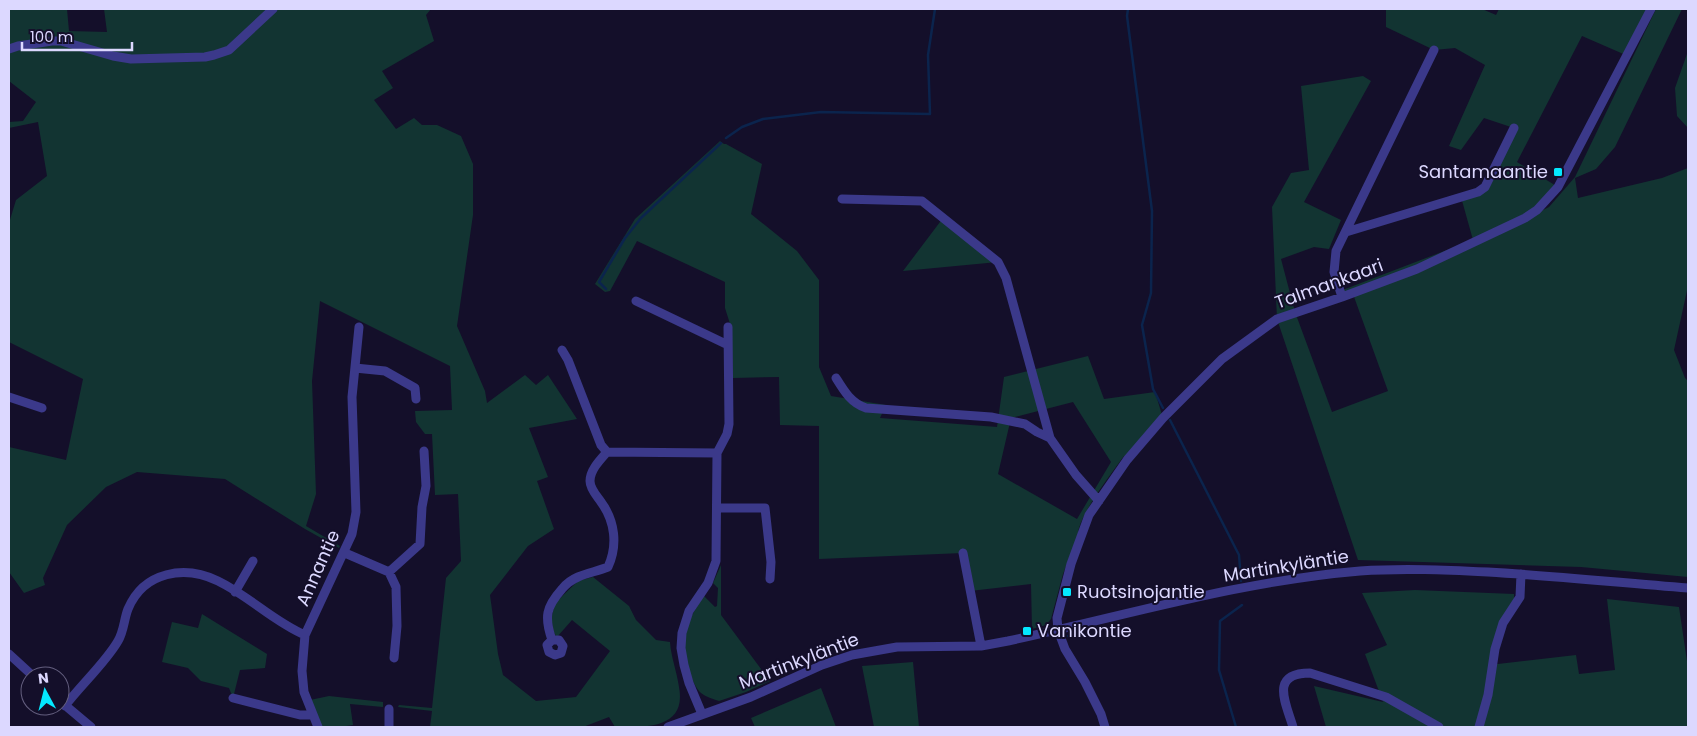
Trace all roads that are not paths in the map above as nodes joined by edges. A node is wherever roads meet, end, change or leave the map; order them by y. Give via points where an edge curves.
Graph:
1 (273, 9) edge
2 (1651, 9) edge
3 (9, 49) edge
4 (1434, 50) dead end
5 (1514, 128) dead end
6 (842, 199) dead end
7 (1346, 232) junction
8 (1342, 297) junction
9 (636, 301) dead end
10 (359, 327) dead end
11 (728, 327) dead end
12 (728, 345) junction
13 (562, 350) dead end
14 (355, 368) junction
15 (836, 378) dead end
16 (9, 397) edge
17 (416, 400) dead end
18 (42, 408) dead end
19 (1050, 438) junction
20 (424, 451) dead end
21 (607, 452) junction
22 (717, 453) junction
23 (1098, 500) junction
24 (717, 508) junction
25 (345, 553) junction
26 (963, 553) dead end
27 (253, 561) dead end
28 (389, 572) junction
29 (1521, 574) junction
30 (770, 580) dead end
31 (1688, 588) edge
32 (235, 592) junction
33 (1058, 630) junction
34 (305, 635) junction
35 (552, 640) dead end
36 (981, 646) junction
37 (9, 654) edge
38 (394, 658) dead end
39 (22, 666) edge
40 (70, 694) edge
41 (233, 698) dead end
42 (390, 709) dead end
43 (70, 710) edge
44 (702, 714) junction
45 (312, 715) junction
46 (91, 727) edge
47 (318, 727) edge
48 (389, 727) edge
49 (668, 727) edge
50 (1105, 727) edge
51 (1293, 727) edge
52 (1439, 727) edge
53 (1479, 727) edge

1 - 3 street via 229,50 214,55 132,59 52,41
2 - 8 street, Talmankaari via 1558,188 1538,210 1417,269
4 - 7 street
5 - 7 street via 1485,187 1478,192
6 - 19 street via 922,201 998,262 1006,278
7 - 8 street via 1336,251 1334,272
8 - 23 street, Talmankaari via 1277,318 1222,359 1163,418
9 - 12 street
10 - 14 street, Annantie
11 - 12 street
12 - 22 street via 729,424
13 - 21 street via 601,445
14 - 17 street via 385,371 415,388
14 - 25 street, Annantie via 352,397 356,512
15 - 19 street via 854,402 866,408 991,417 1024,424
16 - 18 street
19 - 23 street
20 - 28 street via 426,486 420,544
21 - 22 street
21 - 35 street via 596,465 590,486 614,527 612,557 608,567 576,578 553,600 547,620
22 - 24 street
23 - 33 street, Talmankaari via 1071,564 1058,612
24 - 30 street via 765,508
24 - 44 street via 716,561 708,583 686,620 680,648 689,683
25 - 28 street
25 - 34 street, Annantie
26 - 36 street
27 - 32 street
28 - 38 street via 396,587
29 - 31 street, Martinkyläntie
29 - 33 street, Martinkyläntie via 1423,569 1361,571 1260,584
29 - 53 street via 1520,597 1503,623 1495,649
32 - 34 street
32 - 40 street via 200,574 185,572 164,575 151,582 128,608 118,642
33 - 36 street, Martinkyläntie
33 - 50 street
34 - 45 street, Annantie via 302,671 304,692
36 - 44 street, Martinkyläntie via 897,647 852,655
37 - 39 street
41 - 45 street via 300,715
42 - 48 street
43 - 46 street
44 - 49 street, Martinkyläntie
45 - 47 street, Annantie
51 - 52 street via 1283,687 1294,676 1310,673 1386,697

